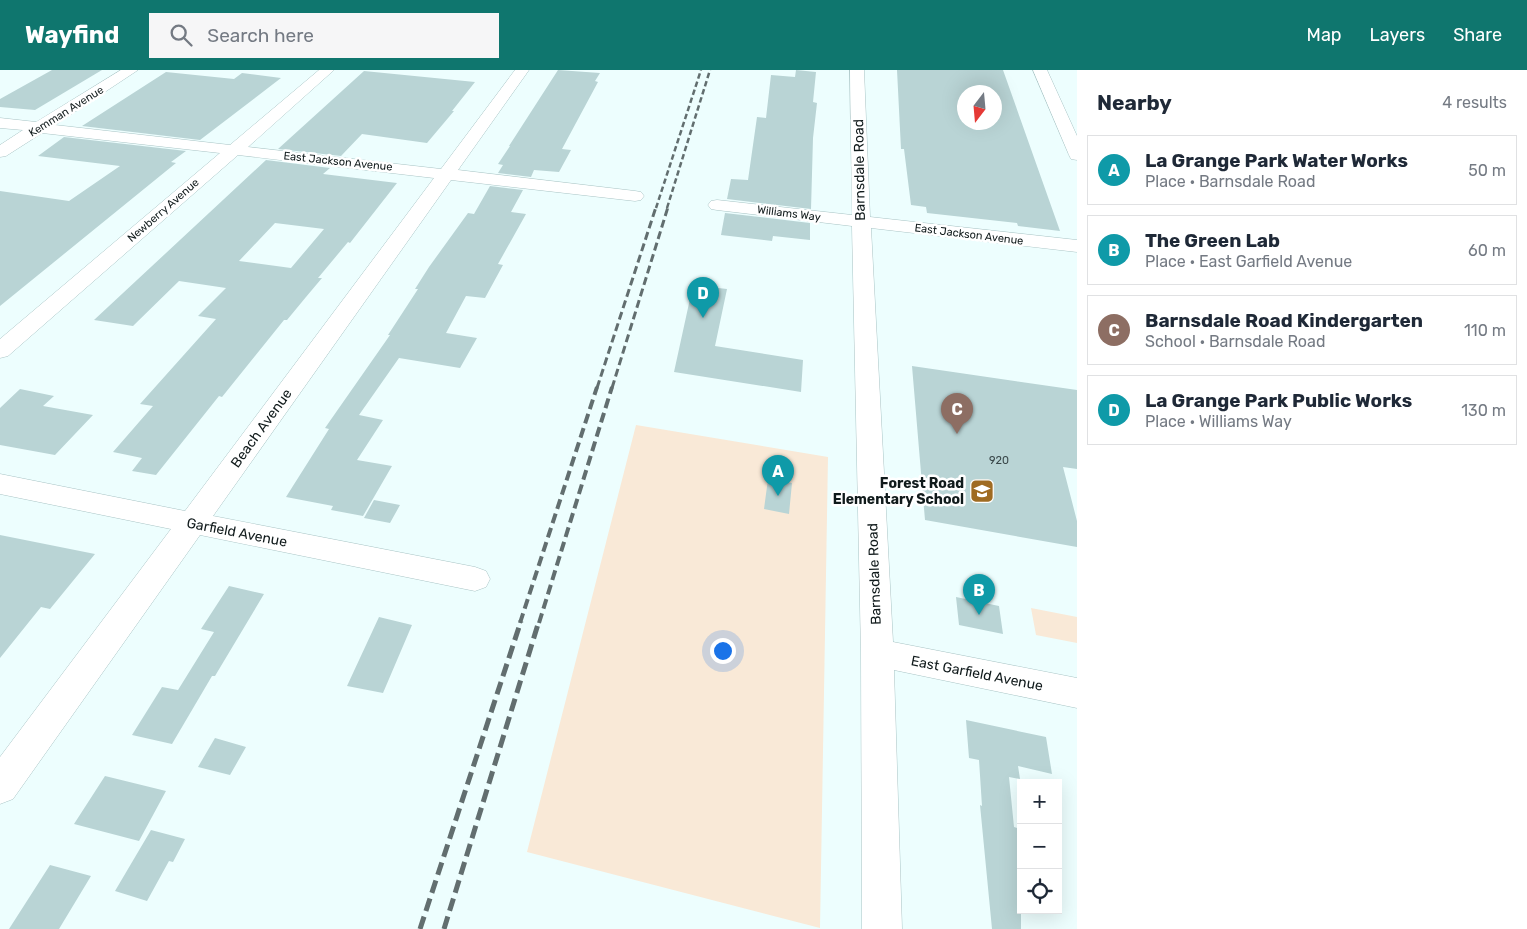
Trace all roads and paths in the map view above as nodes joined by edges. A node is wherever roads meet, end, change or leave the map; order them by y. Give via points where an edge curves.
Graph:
1 (131, 70) edge
2 (326, 70) edge
3 (522, 70) edge
4 (857, 70) edge
5 (1040, 70) edge
6 (0, 123) edge
7 (40, 127) junction
8 (234, 150) junction
9 (0, 152) edge
10 (1077, 155) edge
11 (446, 173) junction
12 (635, 196) dead end
13 (717, 205) dead end
14 (861, 222) junction
15 (1077, 246) edge
16 (0, 351) edge
17 (0, 484) edge
18 (192, 523) junction
19 (474, 579) dead end
20 (877, 654) junction
21 (1077, 693) edge
22 (0, 787) edge
23 (882, 929) edge

1 - 7 street, Kemman Avenue
2 - 8 street, Newberry Avenue
3 - 11 street, Beach Avenue
4 - 14 street, Barnsdale Road
5 - 10 street
6 - 7 street, East Jackson Avenue
7 - 8 street, East Jackson Avenue
7 - 9 street, Kemman Avenue
8 - 11 street, East Jackson Avenue
8 - 16 street, Newberry Avenue
11 - 12 street, East Jackson Avenue
11 - 18 street, Beach Avenue
13 - 14 street, Williams Way
14 - 15 street, East Jackson Avenue
14 - 20 street, Barnsdale Road
17 - 18 street, Garfield Avenue
18 - 19 street, Garfield Avenue
18 - 22 street, Beach Avenue
20 - 21 street, East Garfield Avenue
20 - 23 street, Barnsdale Road

